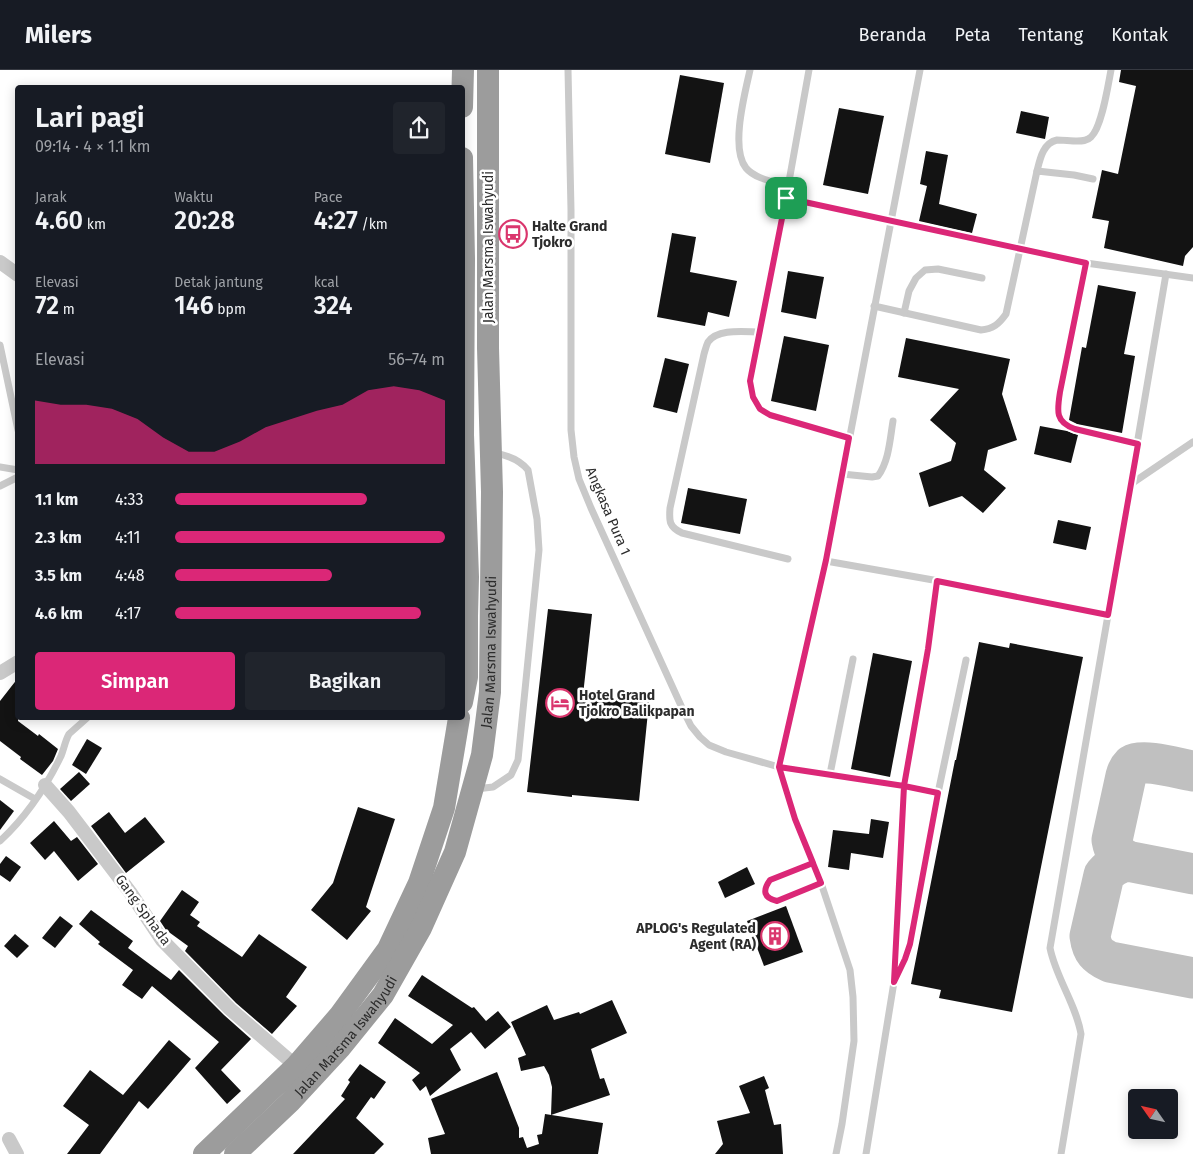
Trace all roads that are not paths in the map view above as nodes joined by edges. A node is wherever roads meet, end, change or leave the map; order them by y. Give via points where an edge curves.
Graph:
1 (463, 70) edge
2 (488, 70) edge
3 (568, 70) edge
4 (750, 70) edge
5 (809, 70) edge
6 (920, 70) edge
7 (1111, 70) edge
8 (463, 85) edge
9 (1037, 171) junction
10 (1093, 179) dead end
11 (788, 186) junction
12 (786, 198) junction
13 (890, 220) junction
14 (1019, 249) junction
15 (0, 262) edge
16 (1086, 263) junction
17 (15, 273) edge
18 (1166, 274) junction
19 (982, 278) dead end
20 (1193, 278) edge
21 (874, 306) junction
22 (904, 313) junction
23 (760, 332) junction
24 (0, 345) edge
25 (15, 416) edge
26 (893, 421) dead end
27 (849, 438) junction
28 (1193, 442) edge
29 (1138, 444) junction
30 (491, 452) junction
31 (0, 467) edge
32 (15, 470) edge
33 (842, 474) junction
34 (15, 478) edge
35 (1131, 484) junction
36 (0, 486) edge
37 (788, 559) dead end
38 (826, 560) junction
39 (465, 577) edge
40 (937, 581) junction
41 (1108, 615) junction
42 (465, 616) edge
43 (853, 659) dead end
44 (966, 660) dead end
45 (15, 664) edge
46 (0, 673) edge
47 (465, 677) edge
48 (85, 720) edge
49 (460, 720) edge
50 (779, 767) junction
51 (830, 774) junction
52 (0, 779) edge
53 (45, 785) junction
54 (904, 786) junction
55 (472, 790) junction
56 (938, 793) junction
57 (35, 799) junction
58 (0, 841) edge
59 (813, 863) junction
60 (821, 883) junction
61 (894, 982) junction
62 (296, 1066) junction
63 (8, 1139) dead end
64 (17, 1154) edge
65 (204, 1154) edge
66 (235, 1154) edge
67 (836, 1154) edge
68 (866, 1154) edge
69 (1061, 1154) edge

1 - 8 highway
2 - 30 highway, Jalan Marsma Iswahyudi
3 - 50 lane, Angkasa Pura 1 via 571,430 580,479 691,726 709,745
4 - 11 lane via 738,139 740,155 752,173
5 - 11 lane
6 - 13 lane
7 - 9 lane via 1095,132 1089,139 1056,140 1048,144 1042,152
9 - 10 lane
9 - 14 lane
11 - 12 lane
12 - 13 lane
12 - 23 lane
13 - 14 lane
13 - 21 lane
14 - 16 lane
14 - 22 lane via 1006,314 989,330
15 - 17 street
16 - 18 lane
16 - 29 lane via 1058,416 1061,422 1075,429
18 - 20 lane
18 - 29 lane
19 - 22 lane via 938,269 925,270 909,291
21 - 22 lane
21 - 27 lane
23 - 27 lane via 750,381 753,397 760,409 770,415
23 - 37 lane via 728,332 708,342 669,517 670,524 682,533
24 - 25 lane
26 - 33 lane via 885,461 878,476
27 - 33 lane
28 - 35 lane
29 - 35 lane
30 - 55 highway, Jalan Marsma Iswahyudi via 490,692 482,755
30 - 55 lane via 508,456 528,470 539,550 518,760 511,775 493,787
31 - 32 lane
33 - 38 lane
34 - 36 lane
35 - 41 lane
38 - 40 lane
38 - 50 lane
39 - 42 highway, Jalan Marsma Iswahyudi
40 - 41 lane
40 - 54 lane
41 - 69 lane via 1050,948 1052,961 1079,1020 1081,1034
42 - 47 highway, Jalan Marsma Iswahyudi
43 - 51 lane
44 - 56 lane
45 - 46 street
48 - 53 lane via 67,738
49 - 62 highway, Jalan Marsma Iswahyudi via 444,808 419,883 388,949 340,1016
50 - 51 lane, Angkasa Pura 1
50 - 59 lane
51 - 54 lane, Angkasa Pura 1
52 - 57 lane
53 - 57 lane
53 - 62 street, Gang Sphada via 130,892 162,940 230,1008
54 - 56 lane, Angkasa Pura 1
54 - 61 lane
55 - 66 highway, Jalan Marsma Iswahyudi via 451,861 421,928 382,995 340,1048
56 - 61 lane via 910,944
57 - 58 lane
59 - 60 lane
59 - 60 lane via 770,880 765,891 767,896 777,901
60 - 67 lane via 850,970 853,997 854,1041
61 - 68 lane
62 - 65 highway, Jalan Marsma Iswahyudi
63 - 64 street

